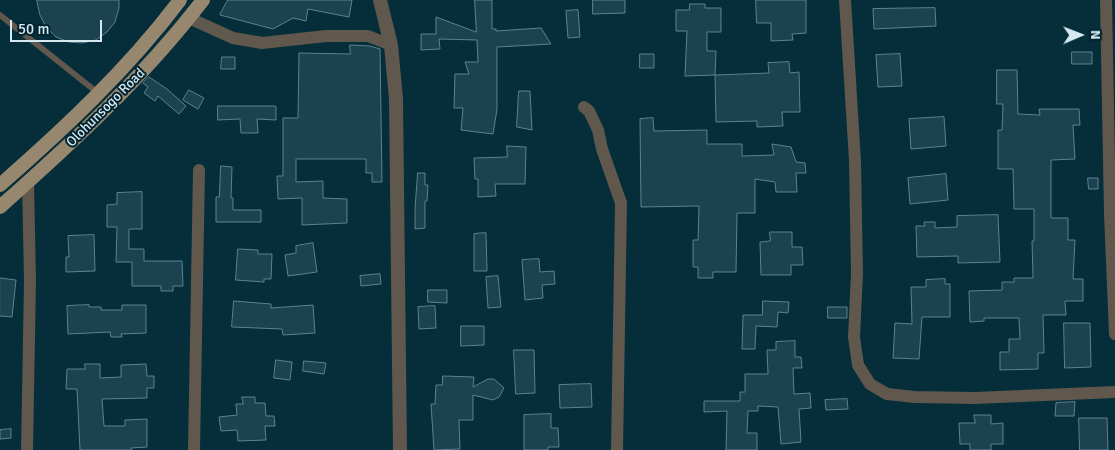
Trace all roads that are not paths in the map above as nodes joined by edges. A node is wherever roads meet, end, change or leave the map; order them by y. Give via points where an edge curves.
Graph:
1 (180, 0) edge
2 (202, 0) edge
3 (380, 0) edge
4 (845, 0) edge
5 (1106, 0) edge
6 (0, 15) edge
7 (189, 18) junction
8 (391, 45) junction
9 (98, 93) junction
10 (584, 107) dead end
11 (199, 170) dead end
12 (28, 182) junction
13 (0, 185) edge
14 (0, 207) edge
15 (1115, 334) edge
16 (1115, 392) edge
17 (27, 450) edge
18 (194, 450) edge
19 (400, 450) edge
20 (617, 450) edge

1 - 9 main road, Olohunsogo Road via 119,73
2 - 7 main road, Olohunsogo Road
3 - 8 street
4 - 16 street via 855,161 857,274 854,337 858,364 870,384 887,394 916,397
5 - 15 street
6 - 9 lane
7 - 8 street via 233,38 262,43 326,36 368,36
7 - 12 main road, Olohunsogo Road via 133,82
8 - 19 street via 396,99
9 - 13 main road, Olohunsogo Road
10 - 20 street via 598,130 621,203
11 - 18 street
12 - 14 main road, Olohunsogo Road
12 - 17 street

